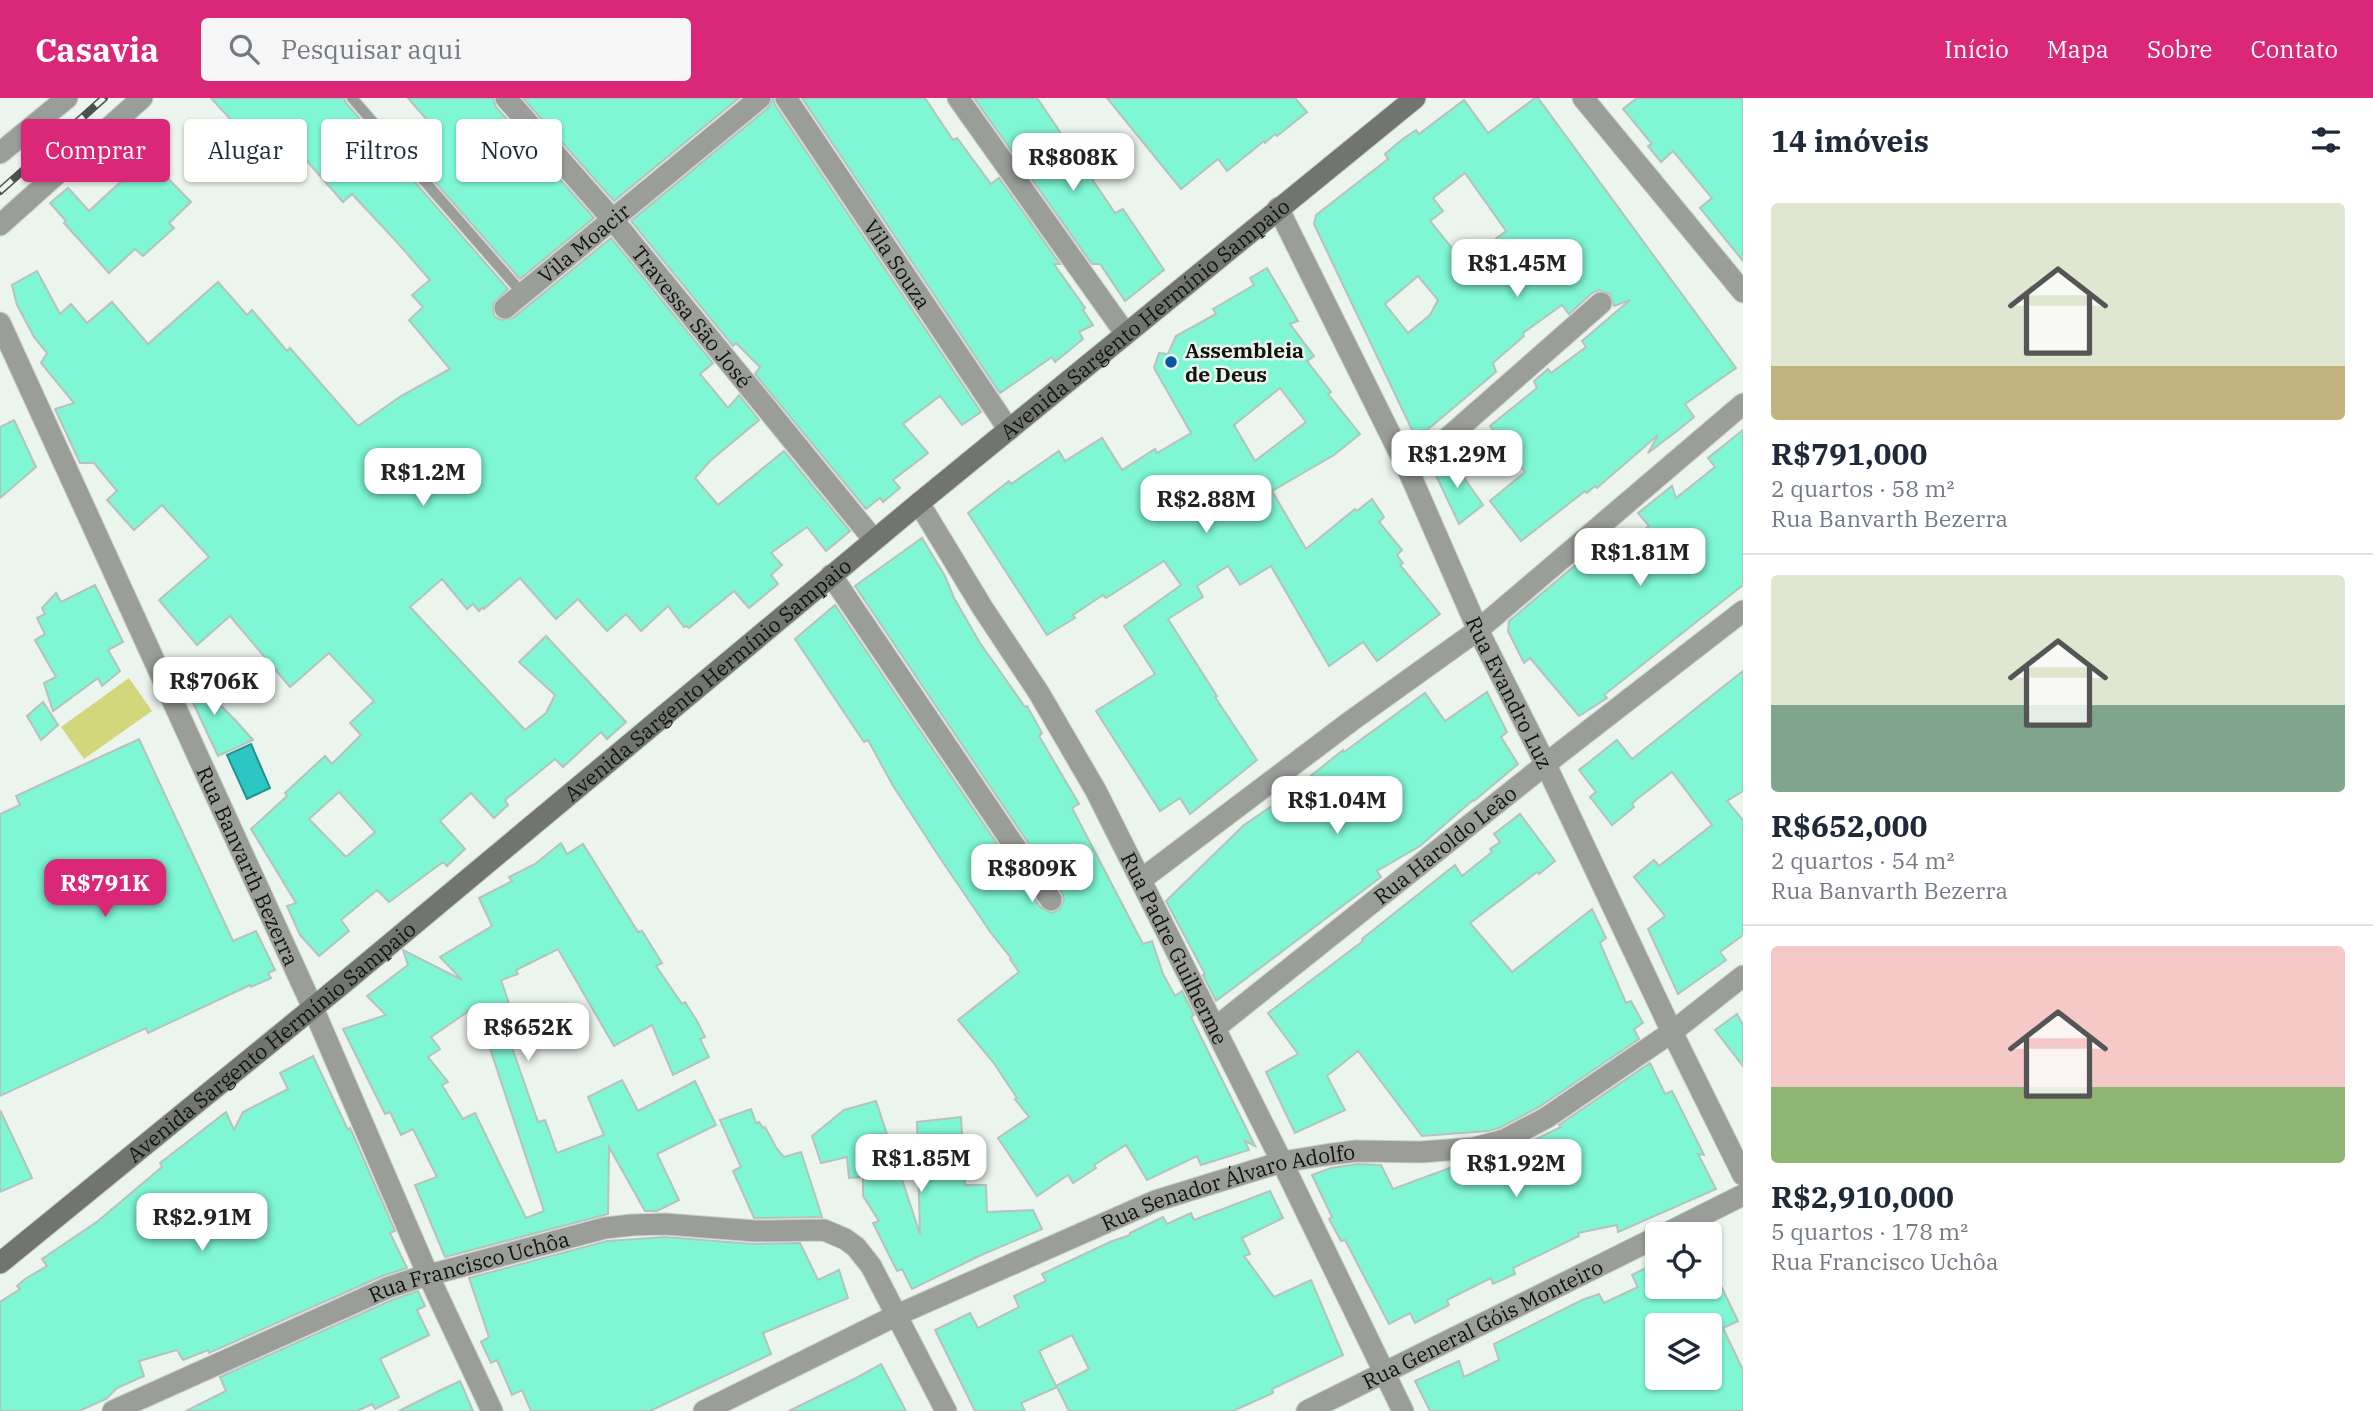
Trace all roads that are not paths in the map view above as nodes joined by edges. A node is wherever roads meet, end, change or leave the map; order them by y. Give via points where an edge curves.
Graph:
1 (67, 98) edge
2 (142, 98) edge
3 (352, 98) edge
4 (506, 98) edge
5 (760, 98) edge
6 (786, 98) edge
7 (957, 98) edge
8 (1415, 98) edge
9 (1583, 98) edge
10 (0, 153) edge
11 (1278, 208) junction
12 (613, 219) junction
13 (0, 225) edge
14 (1743, 292) edge
15 (523, 293) junction
16 (1601, 303) dead end
17 (505, 308) dead end
18 (0, 323) edge
19 (1125, 333) junction
20 (1743, 404) edge
21 (1009, 430) junction
22 (1409, 472) junction
23 (919, 503) junction
24 (874, 540) junction
25 (831, 575) junction
26 (1743, 611) edge
27 (1478, 630) junction
28 (1546, 765) junction
29 (1142, 879) junction
30 (1051, 900) dead end
31 (1743, 976) edge
32 (313, 1008) junction
33 (1215, 1028) junction
34 (1672, 1032) junction
35 (1282, 1162) junction
36 (1743, 1175) edge
37 (1743, 1195) edge
38 (1689, 1222) edge
39 (1645, 1243) edge
40 (0, 1263) edge
41 (428, 1275) junction
42 (897, 1315) junction
43 (1384, 1372) junction
44 (113, 1411) edge
45 (492, 1411) edge
46 (704, 1411) edge
47 (946, 1411) edge
48 (1307, 1411) edge
49 (1403, 1411) edge

1 - 10 street
2 - 13 street
3 - 15 lane
4 - 12 street, Travessa São José
5 - 12 street, Vila Moacir
6 - 21 street, Vila Souza
7 - 19 street
8 - 11 main road, Avenida Sargento Hermínio Sampaio
9 - 14 street
11 - 19 main road, Avenida Sargento Hermínio Sampaio
11 - 22 street, Rua Evandro Luz
12 - 15 street, Vila Moacir
12 - 24 street, Travessa São José
15 - 17 street, Vila Moacir
16 - 22 street
18 - 32 street, Rua Banvarth Bezerra
19 - 21 main road, Avenida Sargento Hermínio Sampaio
20 - 27 street
21 - 23 main road, Avenida Sargento Hermínio Sampaio
22 - 27 street, Rua Evandro Luz
23 - 24 main road, Avenida Sargento Hermínio Sampaio
23 - 29 street, Rua Padre Guilherme via 1039,693
24 - 25 main road, Avenida Sargento Hermínio Sampaio
25 - 30 street
25 - 32 main road, Avenida Sargento Hermínio Sampaio
26 - 28 street, Rua Haroldo Leão
27 - 28 street, Rua Evandro Luz
27 - 29 street
28 - 33 street, Rua Haroldo Leão
28 - 34 street, Rua Evandro Luz
29 - 33 street, Rua Padre Guilherme
31 - 34 street, Rua Senador Álvaro Adolfo
32 - 40 main road, Avenida Sargento Hermínio Sampaio
32 - 41 street, Rua Banvarth Bezerra
33 - 35 street, Rua Padre Guilherme
34 - 35 street, Rua Senador Álvaro Adolfo via 1546,1118 1504,1140 1474,1148 1356,1152
34 - 36 street, Rua Evandro Luz
35 - 42 street, Rua Senador Álvaro Adolfo via 1155,1201
35 - 43 street, Rua Padre Guilherme
37 - 38 street
39 - 43 street, Rua General Góis Monteiro
41 - 42 street, Rua Francisco Uchôa via 605,1228 665,1224 755,1231 824,1230 856,1247
41 - 44 street, Rua Francisco Uchôa via 387,1288
41 - 45 street, Rua Banvarth Bezerra
42 - 46 street, Rua Senador Álvaro Adolfo
42 - 47 street
43 - 48 street, Rua General Góis Monteiro
43 - 49 street, Rua Padre Guilherme

